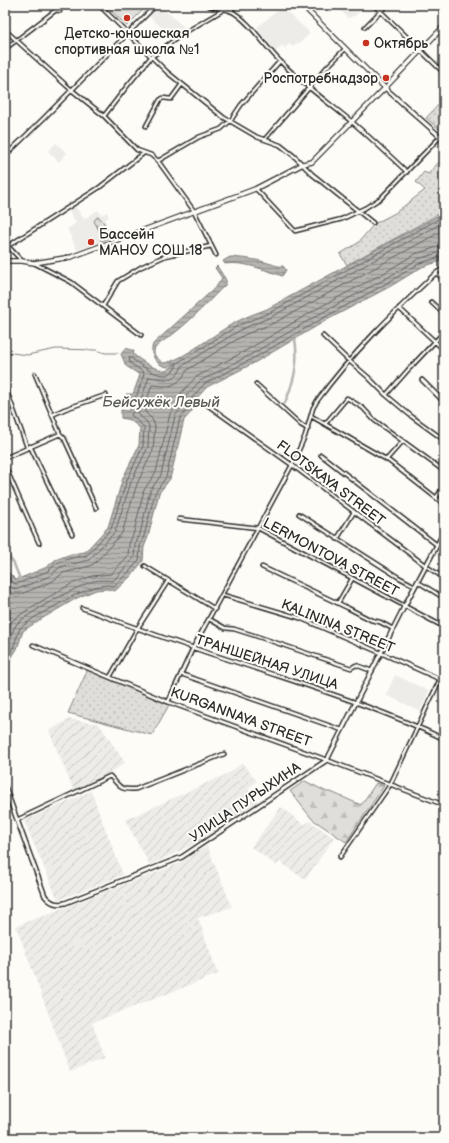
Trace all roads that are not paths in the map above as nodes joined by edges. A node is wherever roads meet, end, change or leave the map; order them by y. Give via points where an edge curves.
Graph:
1 (99, 5) edge
2 (156, 5) edge
3 (207, 5) edge
4 (236, 5) edge
5 (302, 5) edge
6 (374, 5) edge
7 (386, 5) edge
8 (224, 10) junction
9 (60, 11) dead end
10 (230, 11) junction
11 (380, 12) junction
12 (444, 26) edge
13 (365, 27) dead end
14 (5, 30) edge
15 (128, 33) junction
16 (16, 40) junction
17 (345, 49) junction
18 (5, 50) edge
19 (421, 51) junction
20 (151, 57) junction
21 (280, 61) junction
22 (444, 73) edge
23 (182, 84) junction
24 (309, 88) junction
25 (385, 88) junction
26 (72, 90) junction
27 (104, 116) junction
28 (231, 120) junction
29 (352, 122) junction
30 (146, 126) dead end
31 (265, 139) junction
32 (443, 139) edge
33 (144, 153) junction
34 (5, 156) edge
35 (158, 161) junction
36 (303, 164) junction
37 (407, 172) junction
38 (256, 188) junction
39 (194, 211) junction
40 (357, 211) junction
41 (372, 223) dead end
42 (5, 243) edge
43 (8, 246) junction
44 (211, 246) junction
45 (5, 251) edge
46 (216, 255) dead end
47 (5, 261) edge
48 (22, 261) junction
49 (34, 263) junction
50 (444, 268) edge
51 (436, 273) junction
52 (444, 280) edge
53 (431, 302) dead end
54 (103, 306) junction
55 (399, 308) junction
56 (444, 314) edge
57 (444, 332) edge
58 (141, 335) dead end
59 (323, 336) dead end
60 (435, 342) junction
61 (444, 350) edge
62 (349, 360) junction
63 (35, 374) dead end
64 (422, 380) dead end
65 (256, 384) dead end
66 (5, 386) edge
67 (106, 395) dead end
68 (386, 395) junction
69 (444, 402) edge
70 (206, 404) dead end
71 (444, 408) edge
72 (52, 415) junction
73 (311, 416) junction
74 (325, 424) junction
75 (308, 429) junction
76 (61, 434) junction
77 (444, 440) edge
78 (403, 441) junction
79 (29, 447) junction
80 (321, 455) dead end
81 (5, 457) edge
82 (386, 460) junction
83 (292, 465) junction
84 (5, 466) edge
85 (444, 471) edge
86 (444, 486) edge
87 (436, 498) junction
88 (444, 504) edge
89 (96, 508) dead end
90 (354, 512) junction
91 (299, 514) dead end
92 (179, 519) dead end
93 (258, 528) junction
94 (444, 532) edge
95 (72, 534) dead end
96 (337, 539) junction
97 (5, 540) edge
98 (39, 542) dead end
99 (438, 544) junction
100 (8, 546) dead end
101 (444, 548) edge
102 (145, 566) dead end
103 (426, 566) junction
104 (262, 567) dead end
105 (444, 578) edge
106 (352, 579) junction
107 (168, 581) junction
108 (418, 582) junction
109 (415, 586) junction
110 (223, 595) junction
111 (444, 598) edge
112 (338, 603) junction
113 (404, 607) junction
114 (82, 608) dead end
115 (215, 609) junction
116 (209, 619) junction
117 (444, 627) edge
118 (137, 629) junction
119 (393, 629) junction
120 (33, 645) dead end
121 (193, 648) junction
122 (381, 653) junction
123 (372, 671) junction
124 (444, 671) edge
125 (181, 674) junction
126 (110, 677) junction
127 (440, 679) junction
128 (444, 681) edge
129 (168, 702) junction
130 (356, 702) junction
131 (418, 726) junction
132 (342, 730) junction
133 (444, 739) edge
134 (224, 754) dead end
135 (327, 760) junction
136 (390, 784) junction
137 (5, 786) edge
138 (444, 805) edge
139 (17, 820) junction
140 (340, 857) dead end

1 - 15 street
2 - 15 street
3 - 8 street
4 - 10 street
5 - 17 main road
6 - 11 street
7 - 11 street
8 - 10 street
8 - 20 street via 184,33
9 - 16 street via 56,10
10 - 21 street via 256,33
11 - 13 street
11 - 19 street
12 - 19 main road
14 - 16 street
15 - 20 street
15 - 26 street
16 - 18 street
16 - 26 street
17 - 24 street
17 - 25 main road
19 - 22 street
19 - 25 main road
20 - 23 street
20 - 27 street
21 - 24 street
21 - 28 street
23 - 28 street via 223,117
23 - 30 street via 171,99 160,100
24 - 29 street
24 - 31 street
25 - 29 main road
25 - 32 street
26 - 27 street
26 - 34 street
27 - 33 street
28 - 31 street via 257,137
28 - 35 street via 221,129 199,137
29 - 36 main road via 312,162
29 - 37 street
31 - 36 street via 280,145
32 - 37 street
33 - 35 street
33 - 43 street via 100,187
35 - 39 street
36 - 38 main road
36 - 40 street
37 - 40 street via 381,198
38 - 39 main road
38 - 40 street via 295,231 342,219
39 - 44 street
39 - 49 main road via 71,257
40 - 41 street
42 - 43 street
43 - 45 street
43 - 48 street
44 - 46 street
44 - 54 street via 165,256 141,267 118,281
47 - 48 main road
48 - 49 main road
49 - 54 street via 70,282
50 - 51 street
51 - 52 street
51 - 55 street
53 - 56 street
54 - 58 street
55 - 60 street
55 - 62 street
57 - 60 street
59 - 62 street
60 - 61 street
60 - 68 street
62 - 68 street
62 - 73 street via 317,400
63 - 72 street
64 - 69 street
65 - 75 street
66 - 79 street
67 - 72 street
68 - 77 street
69 - 71 street
70 - 83 street, FLOTSKAYA STREET
72 - 76 street
73 - 74 street
73 - 75 street
74 - 78 street via 347,398
74 - 82 street
75 - 83 street
76 - 79 street
76 - 89 street
78 - 82 street
78 - 85 street
79 - 81 street
79 - 95 street
80 - 99 street
82 - 87 street
83 - 90 street, FLOTSKAYA STREET
83 - 93 street
84 - 98 street
86 - 87 street
87 - 88 street
90 - 96 street
90 - 103 street, FLOTSKAYA STREET
91 - 96 street
92 - 93 street, LERMONTOVA STREET
93 - 106 street, LERMONTOVA STREET
93 - 110 street
94 - 99 street, УЛИЦА ПУРЫХИНА
96 - 109 street
97 - 100 street
99 - 101 street
99 - 103 street, УЛИЦА ПУРЫХИНА
102 - 107 street
103 - 105 street, FLOTSKAYA STREET
103 - 108 street, УЛИЦА ПУРЫХИНА
104 - 112 street
106 - 112 street
106 - 113 street, LERMONTOVA STREET
107 - 115 street
107 - 118 street
108 - 109 street, УЛИЦА ПУРЫХИНА
108 - 111 street
109 - 113 street, УЛИЦА ПУРЫХИНА
110 - 115 street
110 - 122 street, KALININA STREET via 300,618
112 - 119 street
113 - 117 street, LERMONTOVA STREET
113 - 119 street, УЛИЦА ПУРЫХИНА
114 - 118 street, ТРАНШЕЙНАЯ УЛИЦА
115 - 116 street
116 - 121 street
116 - 123 street via 225,628 351,668 356,665
118 - 121 street, ТРАНШЕЙНАЯ УЛИЦА
118 - 126 street
119 - 122 street, УЛИЦА ПУРЫХИНА
120 - 126 street, KURGANNAYA STREET
121 - 125 street
121 - 130 street, ТРАНШЕЙНАЯ УЛИЦА
122 - 123 street, УЛИЦА ПУРЫХИНА
122 - 127 street, KALININA STREET
123 - 130 street, УЛИЦА ПУРЫХИНА
124 - 127 street
125 - 129 street
125 - 132 street
126 - 129 street, KURGANNAYA STREET
127 - 128 street, KALININA STREET
127 - 131 street
129 - 135 street, KURGANNAYA STREET
130 - 131 street, ТРАНШЕЙНАЯ УЛИЦА
130 - 132 street, УЛИЦА ПУРЫХИНА
131 - 133 street, ТРАНШЕЙНАЯ УЛИЦА
131 - 136 street
132 - 135 street, УЛИЦА ПУРЫХИНА
134 - 139 street via 136,789 120,788 110,776
135 - 136 street, KURGANNAYA STREET
135 - 139 street, УЛИЦА ПУРЫХИНА via 182,857 59,905 45,896
136 - 138 street, KURGANNAYA STREET
136 - 140 street
137 - 139 street, УЛИЦА ПУРЫХИНА

